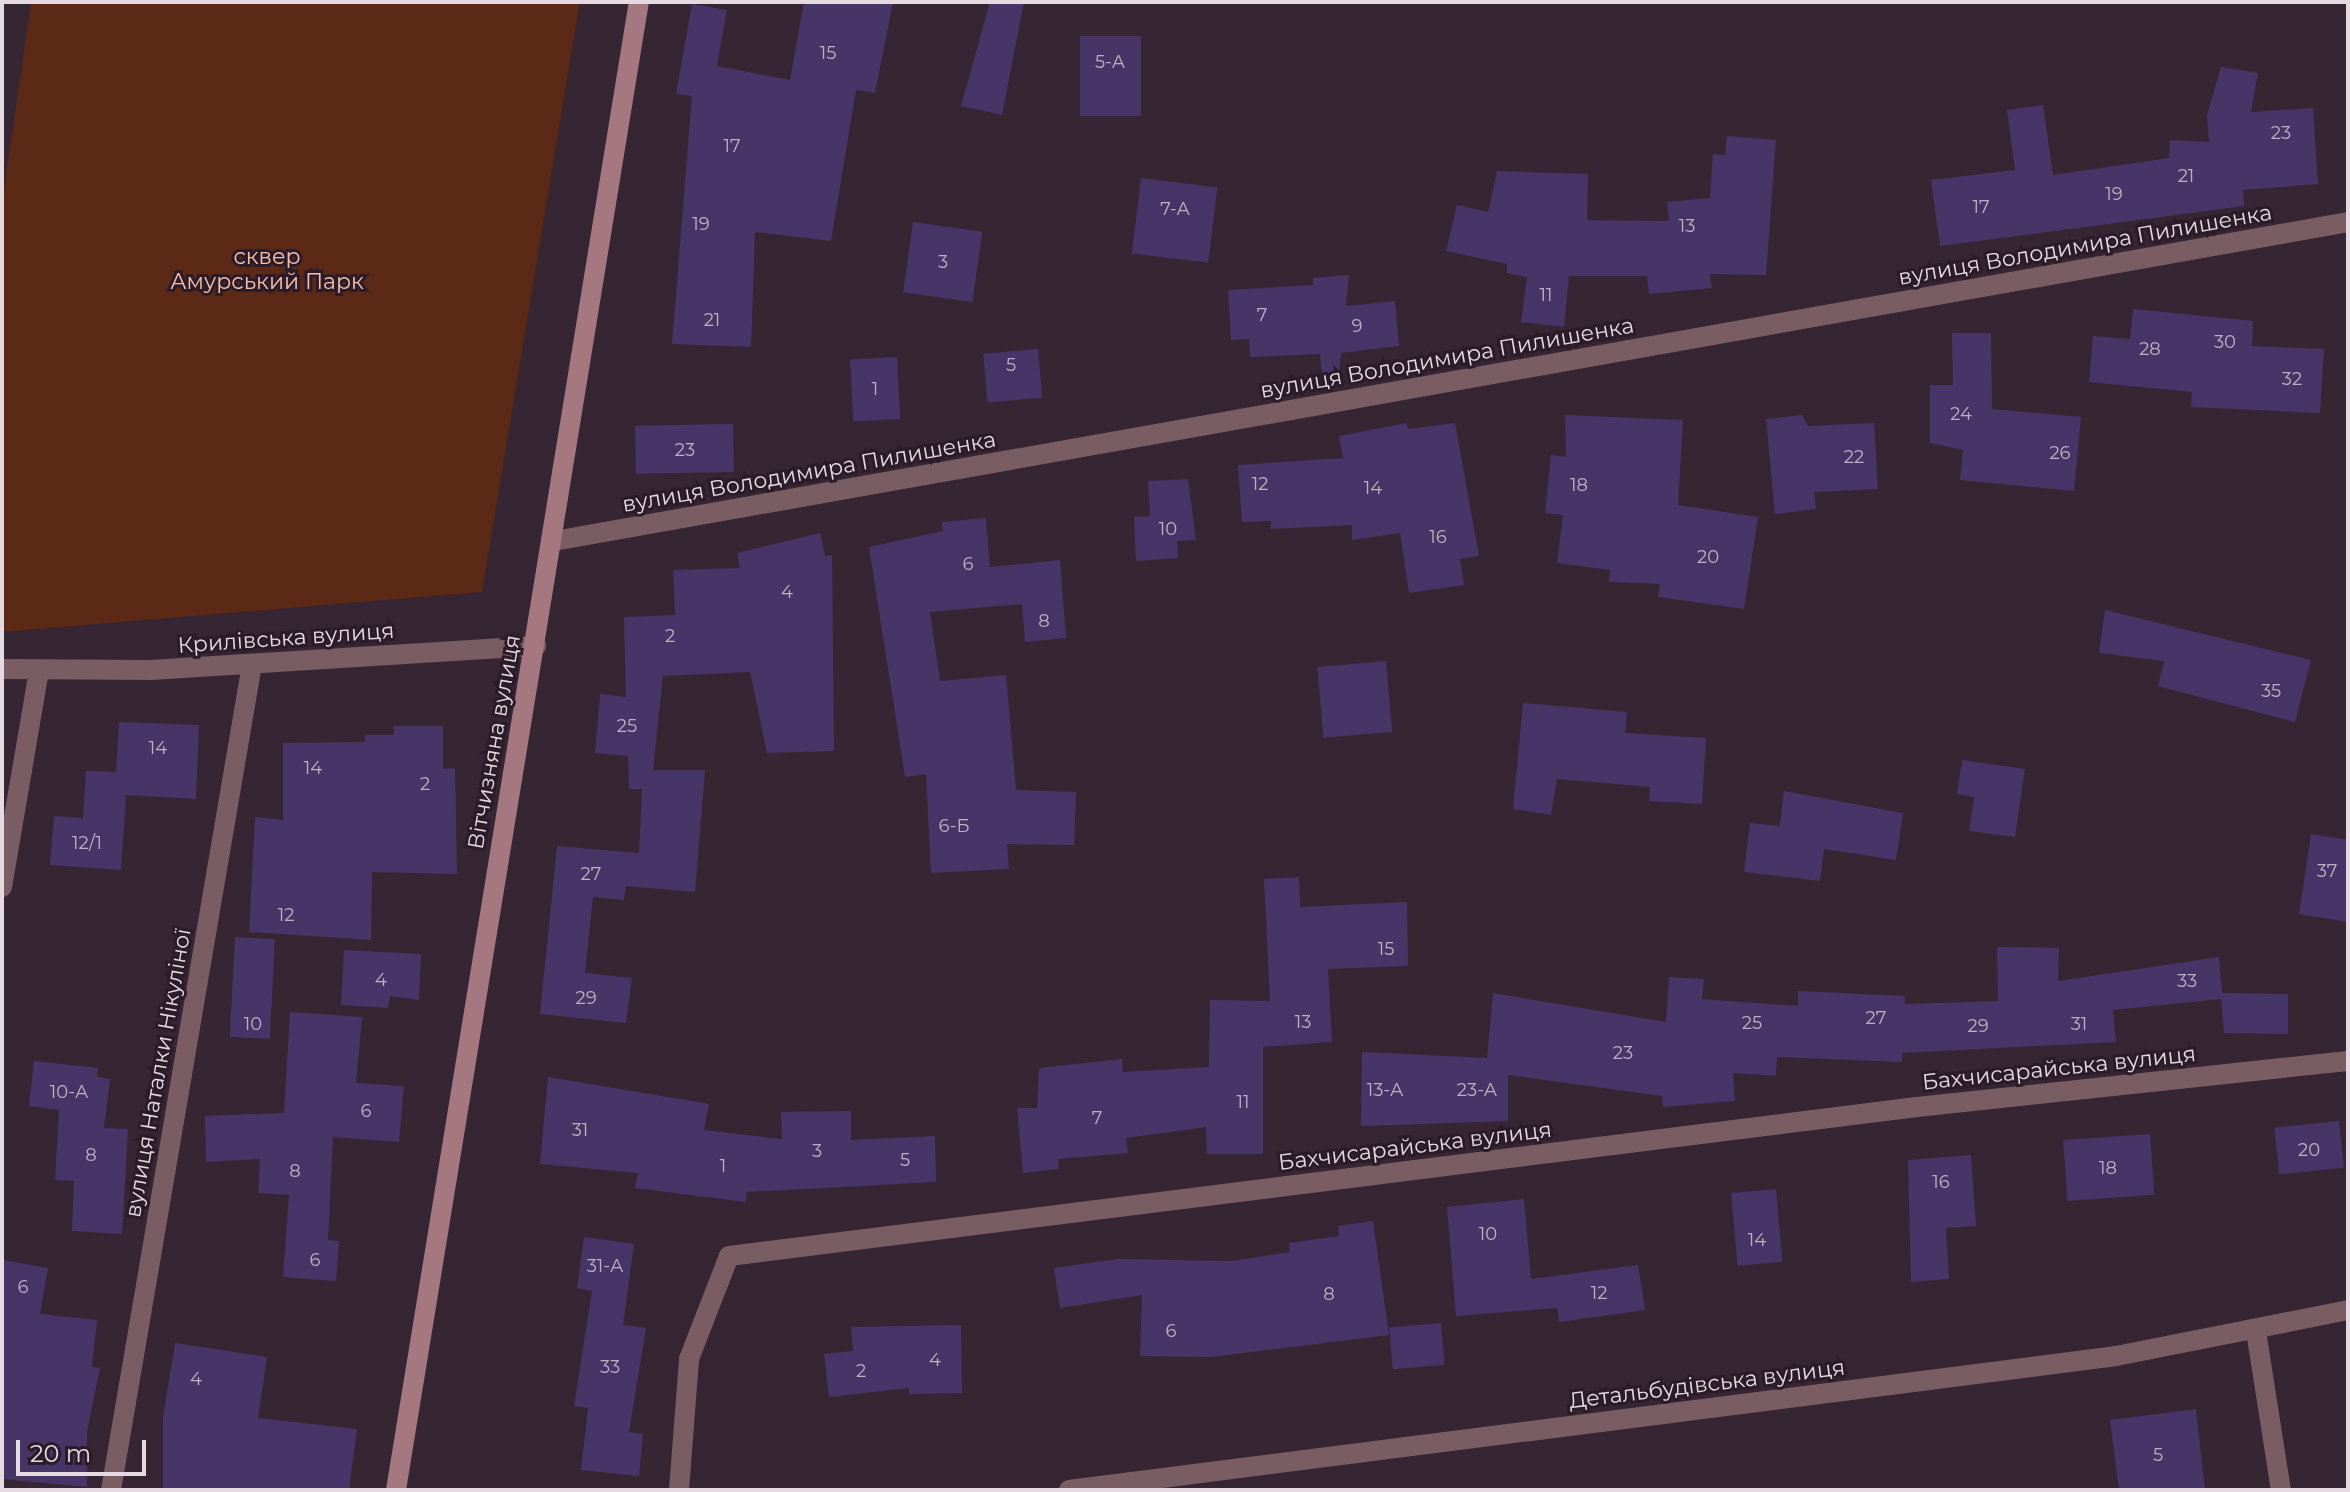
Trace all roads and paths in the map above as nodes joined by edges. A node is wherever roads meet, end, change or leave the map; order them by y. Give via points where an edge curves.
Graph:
1 (639, 2) edge
2 (2348, 222) edge
3 (554, 541) junction
4 (536, 646) junction
5 (252, 664) junction
6 (2, 669) edge
7 (39, 670) junction
8 (2, 887) edge
9 (2348, 1061) edge
10 (2348, 1310) edge
11 (2256, 1331) junction
12 (111, 1490) edge
13 (396, 1490) edge
14 (679, 1490) edge
15 (1069, 1490) edge
16 (2281, 1490) edge

1 - 3 street, Вітчизняна вулиця
2 - 3 street, вулиця Володимира Пилишенка
3 - 4 street, Вітчизняна вулиця
4 - 5 street, Крилівська вулиця
4 - 13 street, Вітчизняна вулиця
5 - 7 street, Крилівська вулиця
5 - 12 street, вулиця Наталки Нікуліної
6 - 7 street, Крилівська вулиця
7 - 8 street
9 - 14 street, Бахчисарайська вулиця via 1917,1107 729,1256 689,1359
10 - 11 street, Детальбудівська вулиця
11 - 15 street, Детальбудівська вулиця via 2116,1356
11 - 16 street

